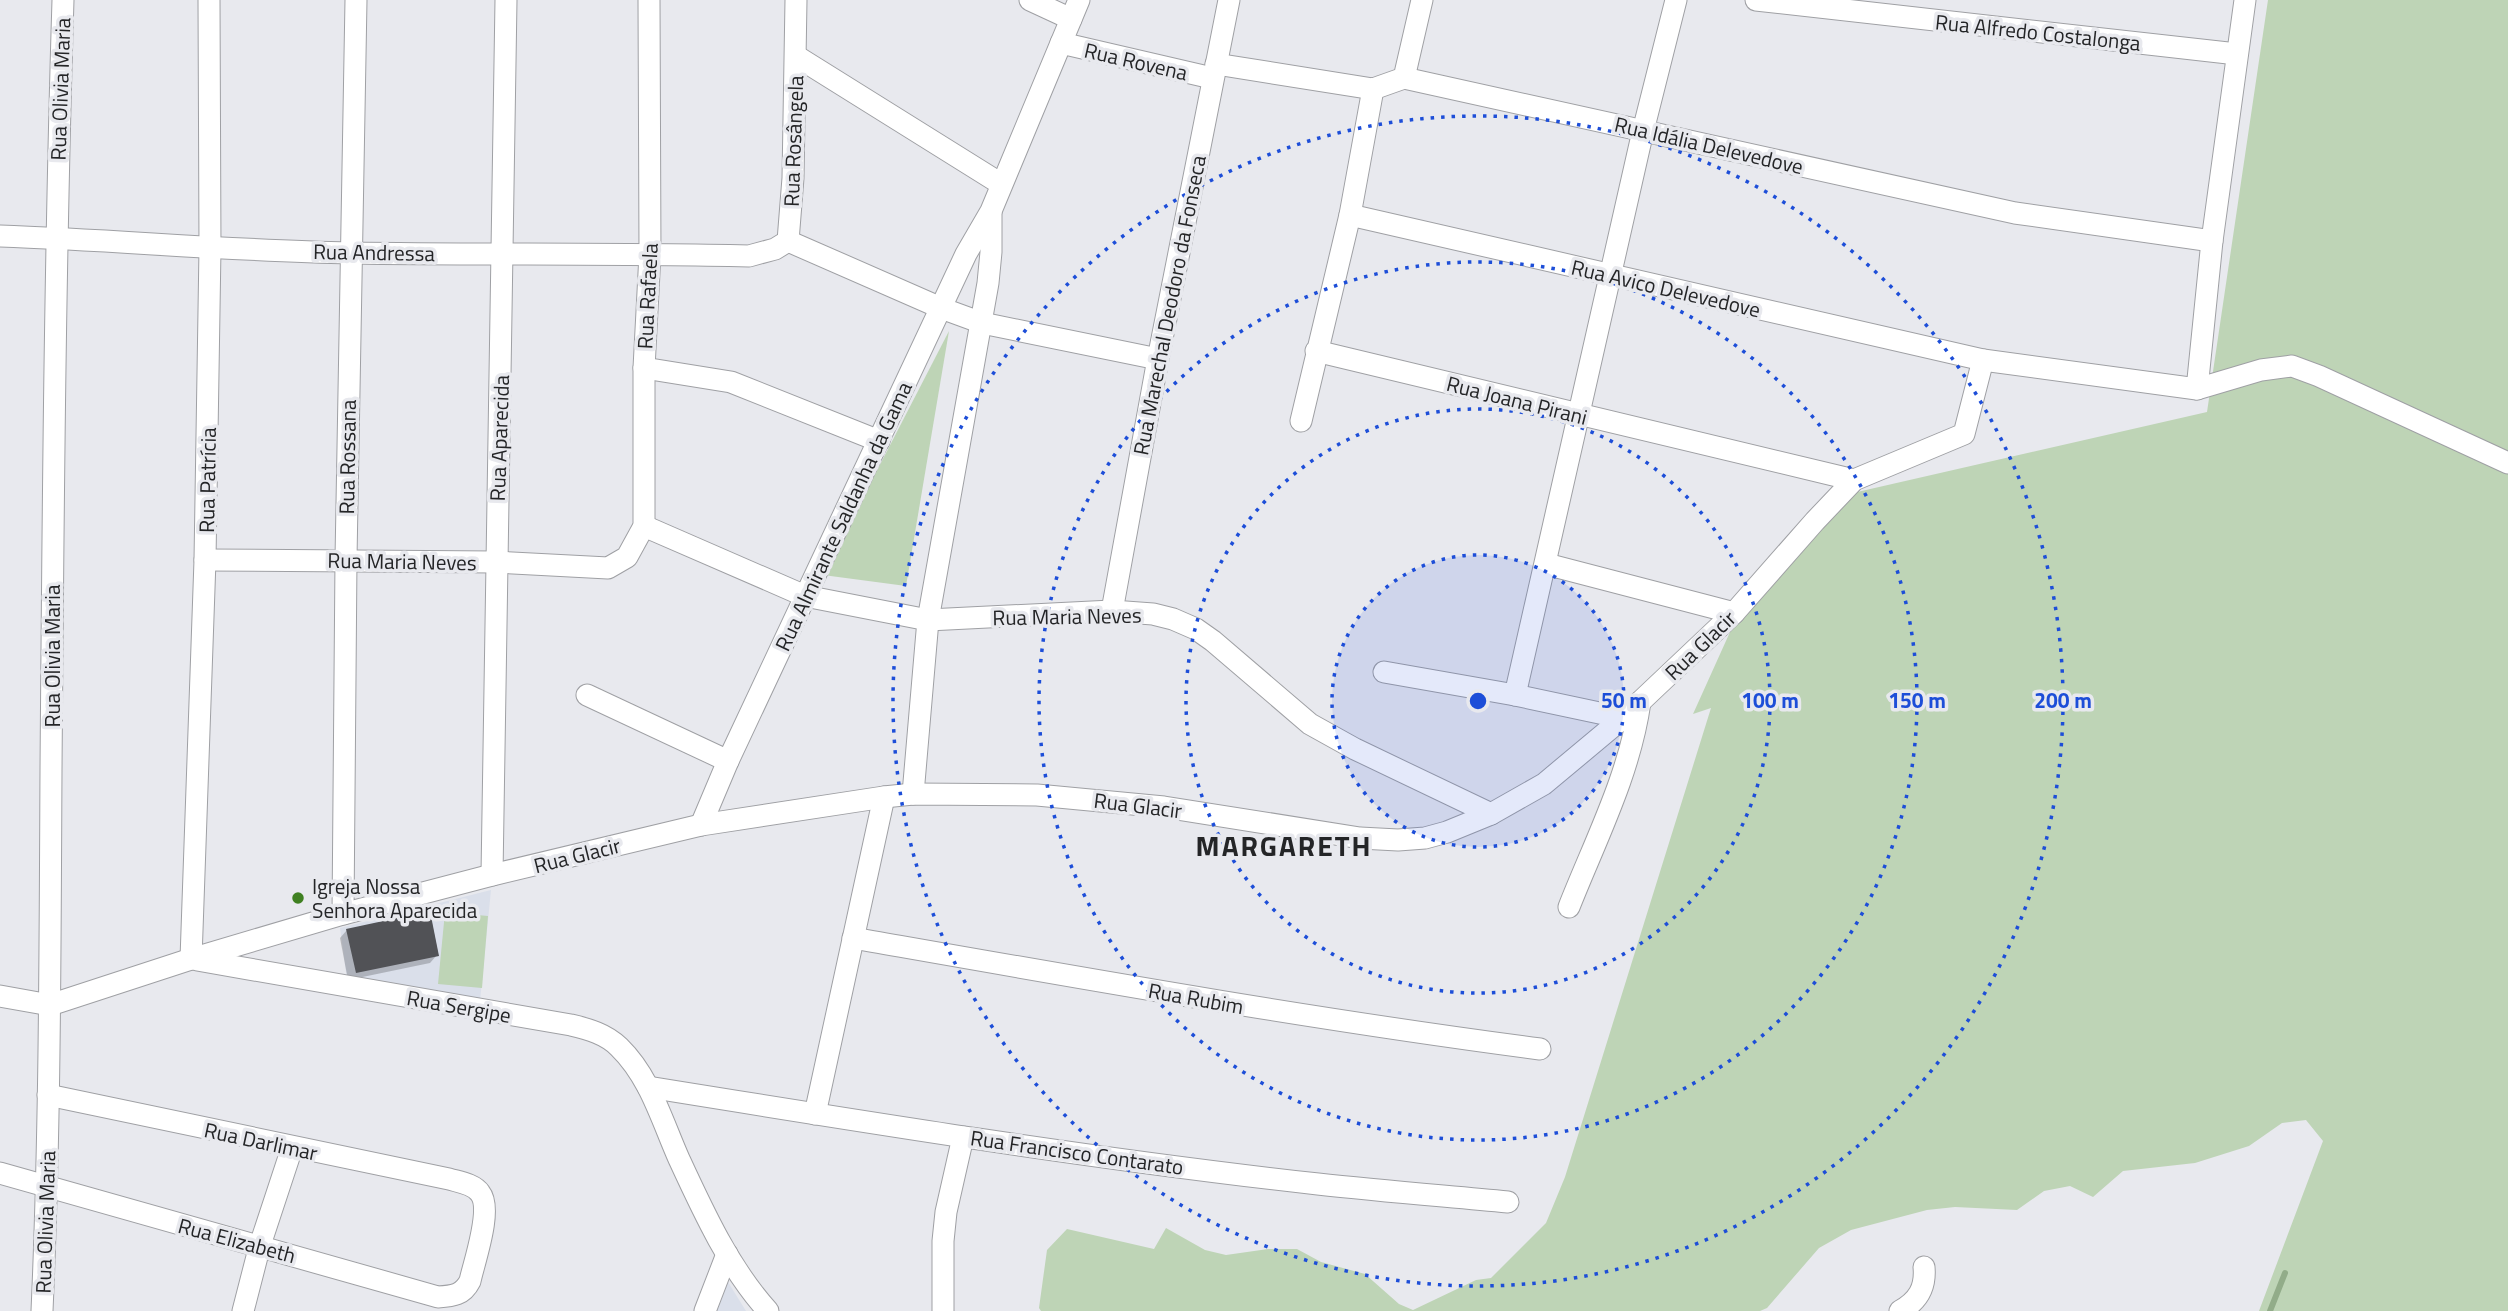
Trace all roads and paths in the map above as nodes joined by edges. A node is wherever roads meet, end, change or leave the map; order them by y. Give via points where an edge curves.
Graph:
1 (63, 0) edge
2 (209, 0) edge
3 (356, 0) edge
4 (506, 0) edge
5 (649, 0) edge
6 (796, 0) edge
7 (1030, 0) edge
8 (1229, 0) edge
9 (1422, 0) edge
10 (1676, 0) edge
11 (1756, 0) edge
12 (2245, 0) edge
13 (1075, 10) edge
14 (1061, 43) junction
15 (2237, 54) junction
16 (796, 56) junction
17 (1214, 71) junction
18 (1404, 78) junction
19 (1373, 89) junction
20 (1643, 131) junction
21 (1001, 184) junction
22 (990, 211) junction
23 (1350, 215) junction
24 (0, 236) edge
25 (55, 238) junction
26 (788, 241) junction
27 (2212, 241) junction
28 (210, 248) junction
29 (504, 252) junction
30 (351, 253) junction
31 (650, 254) junction
32 (1610, 275) junction
33 (941, 308) junction
34 (982, 323) junction
35 (1316, 351) junction
36 (1158, 359) junction
37 (1983, 360) junction
38 (644, 368) junction
39 (2197, 389) junction
40 (1580, 415) junction
41 (1301, 421) dead end
42 (879, 441) junction
43 (2508, 463) edge
44 (1854, 481) junction
45 (644, 526) junction
46 (346, 559) junction
47 (205, 560) junction
48 (495, 562) junction
49 (1546, 564) junction
50 (805, 596) junction
51 (1112, 611) junction
52 (1734, 612) junction
53 (928, 620) junction
54 (1384, 672) dead end
55 (587, 695) dead end
56 (1515, 695) junction
57 (1640, 702) junction
58 (1623, 718) junction
59 (728, 761) junction
60 (912, 794) junction
61 (884, 797) junction
62 (1491, 814) junction
63 (701, 825) junction
64 (492, 875) junction
65 (1569, 908) dead end
66 (343, 914) junction
67 (853, 938) junction
68 (191, 959) junction
69 (0, 996) edge
70 (50, 1005) junction
71 (1540, 1049) dead end
72 (648, 1087) junction
73 (48, 1095) junction
74 (815, 1114) junction
75 (962, 1137) junction
76 (292, 1148) junction
77 (0, 1173) edge
78 (47, 1188) junction
79 (1508, 1202) dead end
80 (260, 1245) junction
81 (727, 1254) junction
82 (1924, 1268) dead end
83 (470, 1281) joint
84 (42, 1311) edge
85 (243, 1311) edge
86 (705, 1311) edge
87 (768, 1311) edge
88 (943, 1311) edge
89 (1900, 1311) edge

1 - 25 street, Rua Olivia Maria
2 - 28 street, Rua Patrícia
3 - 30 street, Rua Rossana
4 - 29 street, Rua Aparecida
5 - 31 street, Rua Rafaela
6 - 16 street, Rua Rosângela
7 - 13 street, Rua Rovena
8 - 17 street, Rua Marechal Deodoro da Fonseca
9 - 18 street
10 - 20 street
11 - 15 street, Rua Alfredo Costalonga
12 - 15 street
13 - 14 street, Rua Almirante Saldanha da Gama
14 - 17 street, Rua Rovena
14 - 21 street, Rua Almirante Saldanha da Gama
15 - 27 street
16 - 21 street
16 - 26 street, Rua Rosângela
17 - 19 street, Rua Rovena
17 - 36 street, Rua Marechal Deodoro da Fonseca
18 - 19 street
18 - 20 street, Rua Idália Delevedove
19 - 23 street
20 - 27 street, Rua Idália Delevedove via 2015,213
20 - 32 street
21 - 22 street, Rua Almirante Saldanha da Gama
22 - 33 street, Rua Almirante Saldanha da Gama
22 - 34 street, Rua Almirante Saldanha da Gama via 990,264
23 - 32 street, Rua Avico Delevedove
23 - 35 street
24 - 25 street, Rua Andressa
25 - 28 street, Rua Andressa
25 - 70 street, Rua Olivia Maria
26 - 31 street, Rua Andressa via 749,257
26 - 33 street
27 - 39 street
28 - 30 street, Rua Andressa
28 - 47 street, Rua Patrícia
29 - 30 street, Rua Andressa
29 - 31 street, Rua Andressa
29 - 48 street, Rua Aparecida
30 - 46 street, Rua Rossana
31 - 38 street, Rua Rafaela
32 - 37 street, Rua Avico Delevedove
32 - 40 street
33 - 34 street
33 - 42 street, Rua Almirante Saldanha da Gama
34 - 36 street
34 - 53 street, Rua Almirante Saldanha da Gama
35 - 40 street, Rua Joana Pirani
35 - 41 street
36 - 51 street, Rua Marechal Deodoro da Fonseca
37 - 39 street, Rua Avico Delevedove
37 - 44 street, Rua Glacir via 1964,434
38 - 42 street via 730,382
38 - 45 street, Rua Rafaela
39 - 43 street via 2292,366
40 - 44 street, Rua Joana Pirani
40 - 49 street
42 - 50 street, Rua Almirante Saldanha da Gama
44 - 52 street, Rua Glacir
45 - 48 street, Rua Maria Neves via 622,561 608,568
45 - 50 street, Rua Maria Neves
46 - 47 street, Rua Maria Neves
46 - 48 street, Rua Maria Neves
46 - 66 street, Rua Rossana
47 - 68 street, Rua Patrícia
48 - 64 street, Rua Aparecida
49 - 52 street
49 - 56 street
50 - 53 street, Rua Maria Neves
50 - 59 street, Rua Almirante Saldanha da Gama
51 - 53 street, Rua Maria Neves
51 - 62 street, Rua Maria Neves via 1153,614 1196,629 1310,724
52 - 57 street, Rua Glacir
53 - 60 street, Rua Almirante Saldanha da Gama
54 - 56 street
55 - 59 street
56 - 58 street
57 - 58 street, Rua Glacir
57 - 65 street via 1628,759
58 - 62 street, Rua Glacir via 1544,783
59 - 63 street, Rua Almirante Saldanha da Gama
60 - 61 street, Rua Glacir
60 - 62 street, Rua Glacir via 1112,801 1398,840 1447,832
61 - 63 street, Rua Glacir
61 - 67 street
63 - 64 street, Rua Glacir
64 - 66 street, Rua Glacir
66 - 68 street, Rua Glacir
67 - 71 street, Rua Rubim via 1376,1028
67 - 74 street
68 - 70 street, Rua Sergipe
68 - 72 street, Rua Sergipe via 590,1030 618,1045
69 - 70 street, Rua Sergipe
70 - 73 street, Rua Olivia Maria
72 - 74 street, Rua Francisco Contarato
72 - 81 street, Rua Sergipe
73 - 76 street, Rua Darlimar
73 - 78 street, Rua Olivia Maria
74 - 75 street, Rua Francisco Contarato
75 - 79 street, Rua Francisco Contarato via 1320,1184
75 - 88 street via 946,1212
76 - 80 street
76 - 83 street, Rua Darlimar via 475,1188 482,1196 484,1217
77 - 78 street, Rua Elizabeth
78 - 80 street, Rua Elizabeth
78 - 84 street, Rua Olivia Maria
80 - 83 street, Rua Elizabeth via 438,1297 466,1290
80 - 85 street
81 - 86 street
81 - 87 street, Rua Sergipe
82 - 89 street via 1922,1292

